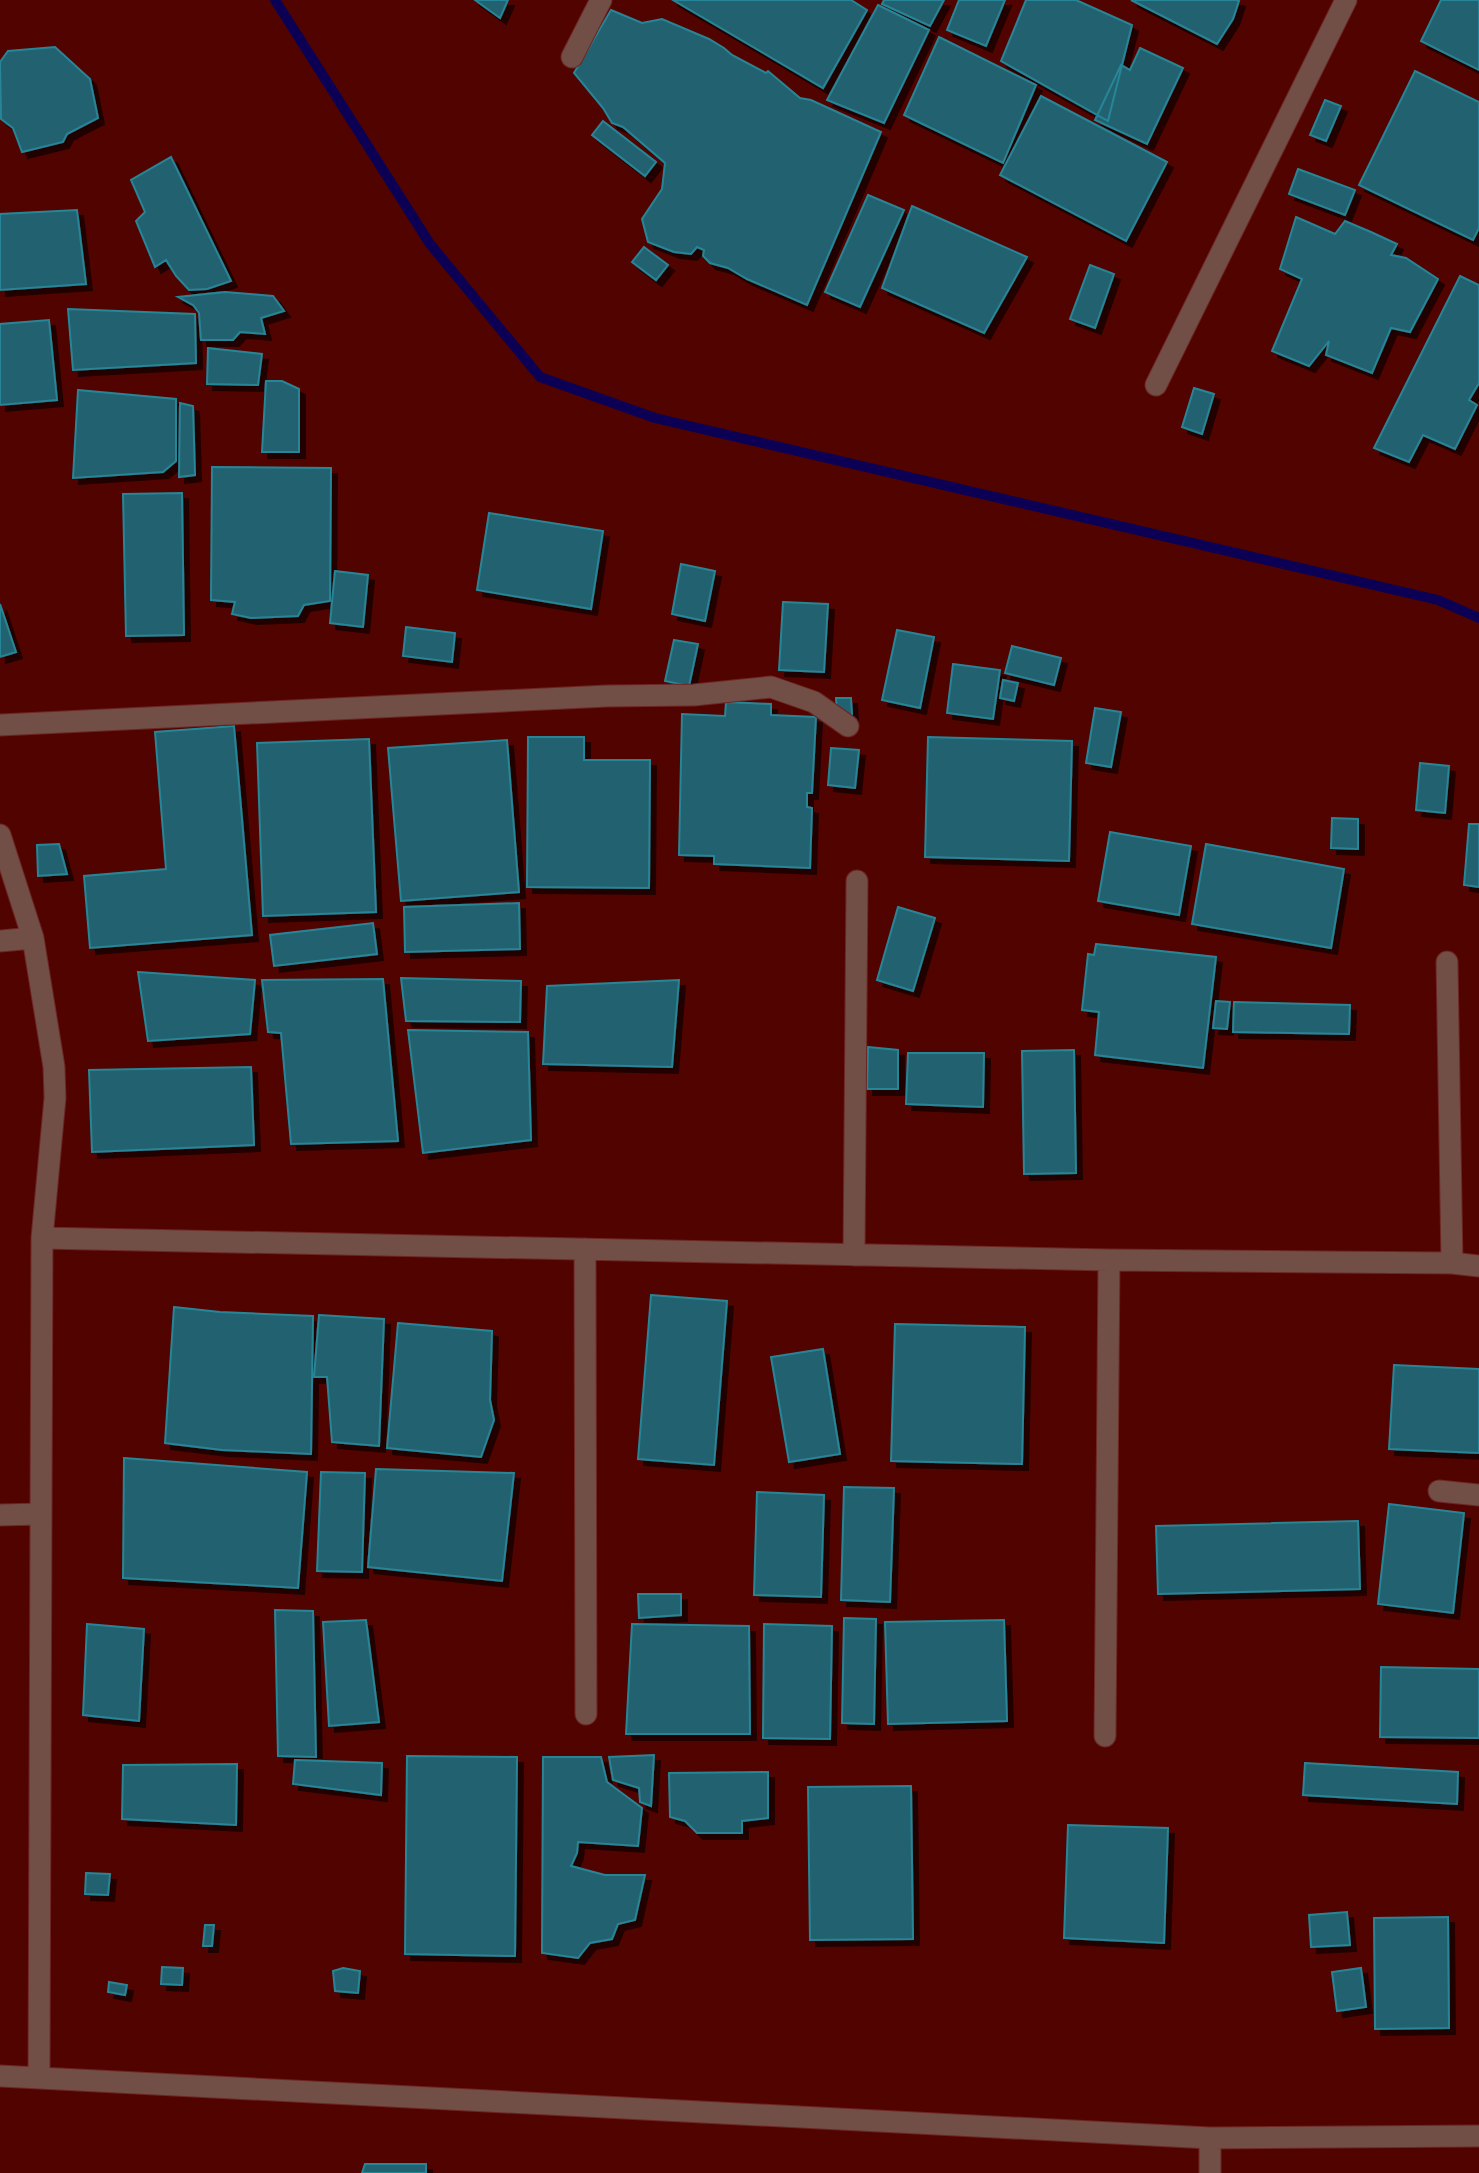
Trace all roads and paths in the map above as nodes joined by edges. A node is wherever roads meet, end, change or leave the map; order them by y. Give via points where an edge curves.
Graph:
1 (601, 0) edge
2 (1346, 0) edge
3 (572, 57) dead end
4 (1156, 385) dead end
5 (0, 725) edge
6 (848, 726) dead end
7 (0, 835) edge
8 (857, 881) dead end
9 (33, 938) junction
10 (0, 941) edge
11 (1447, 962) dead end
12 (42, 1238) junction
13 (585, 1250) junction
14 (854, 1255) junction
15 (1109, 1260) junction
16 (1452, 1263) junction
17 (1479, 1266) edge
18 (1439, 1491) dead end
19 (1479, 1495) edge
20 (40, 1514) junction
21 (0, 1516) edge
22 (586, 1714) dead end
23 (1105, 1737) dead end
24 (0, 2076) edge
25 (39, 2076) junction
26 (1479, 2136) edge
27 (1210, 2138) junction
28 (1210, 2173) edge

1 - 3 street
2 - 4 street
5 - 6 street via 694,695 771,687 814,702
7 - 9 street
8 - 14 street
9 - 10 street
9 - 12 street via 55,1098
11 - 16 street
12 - 13 street
12 - 20 street
13 - 14 street
13 - 22 street
14 - 15 street
15 - 16 street
15 - 23 street
16 - 17 street
18 - 19 street
20 - 21 street
20 - 25 street
24 - 25 street
25 - 27 street
26 - 27 street
27 - 28 street

